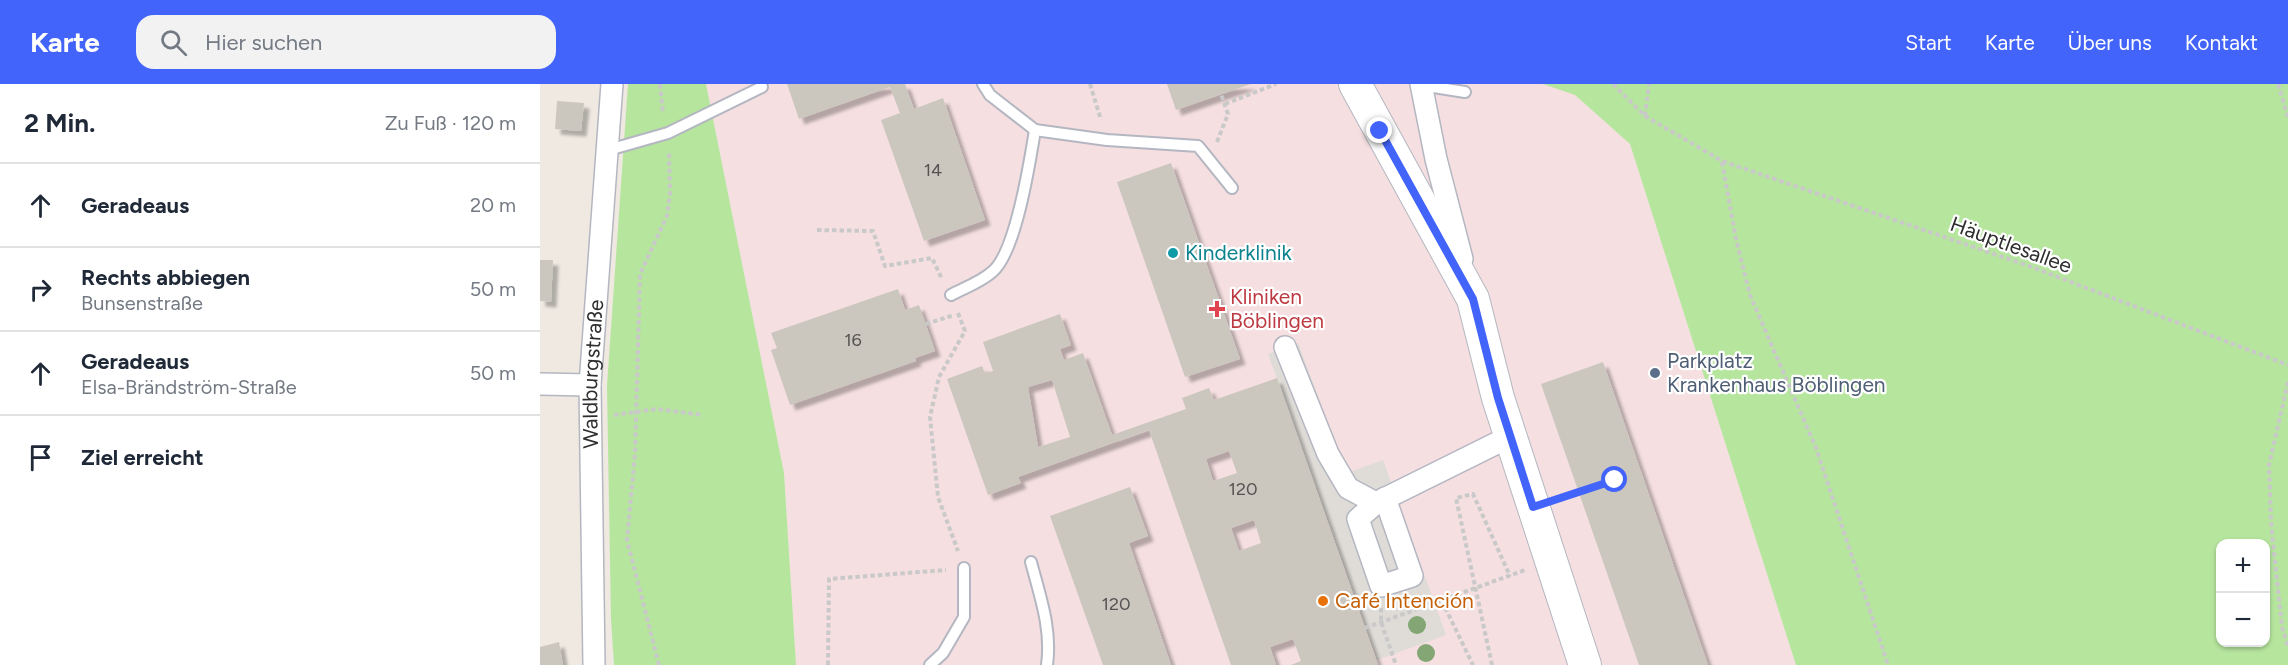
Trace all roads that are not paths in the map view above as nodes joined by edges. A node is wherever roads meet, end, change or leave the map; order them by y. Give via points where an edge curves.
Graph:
1 (612, 84) edge
2 (983, 84) edge
3 (1355, 84) edge
4 (1421, 84) edge
5 (762, 87) dead end
6 (1465, 92) dead end
7 (1035, 130) junction
8 (605, 151) junction
9 (1232, 188) dead end
10 (951, 295) road end
11 (1473, 299) junction
12 (1285, 347) dead end
13 (540, 384) edge
14 (590, 385) junction
15 (1511, 436) junction
16 (1381, 500) junction
17 (1031, 562) dead end
18 (964, 568) road end
19 (594, 665) edge
20 (930, 665) edge
21 (1047, 665) edge
22 (1585, 665) edge

1 - 8 street, Waldburgstraße
2 - 7 lane via 990,95
3 - 11 street
4 - 6 lane
4 - 11 street via 1436,159
5 - 8 lane via 668,133
7 - 9 lane via 1198,146
7 - 10 lane via 1019,214 1008,245 994,271
8 - 14 street, Waldburgstraße
11 - 15 street
12 - 16 street via 1328,454 1348,488
13 - 14 street
14 - 19 street, Waldburgstraße
15 - 16 street
15 - 22 street
16 - 16 street via 1412,576 1381,586 1358,519
17 - 21 lane via 1050,644
18 - 20 lane via 964,617 943,653

